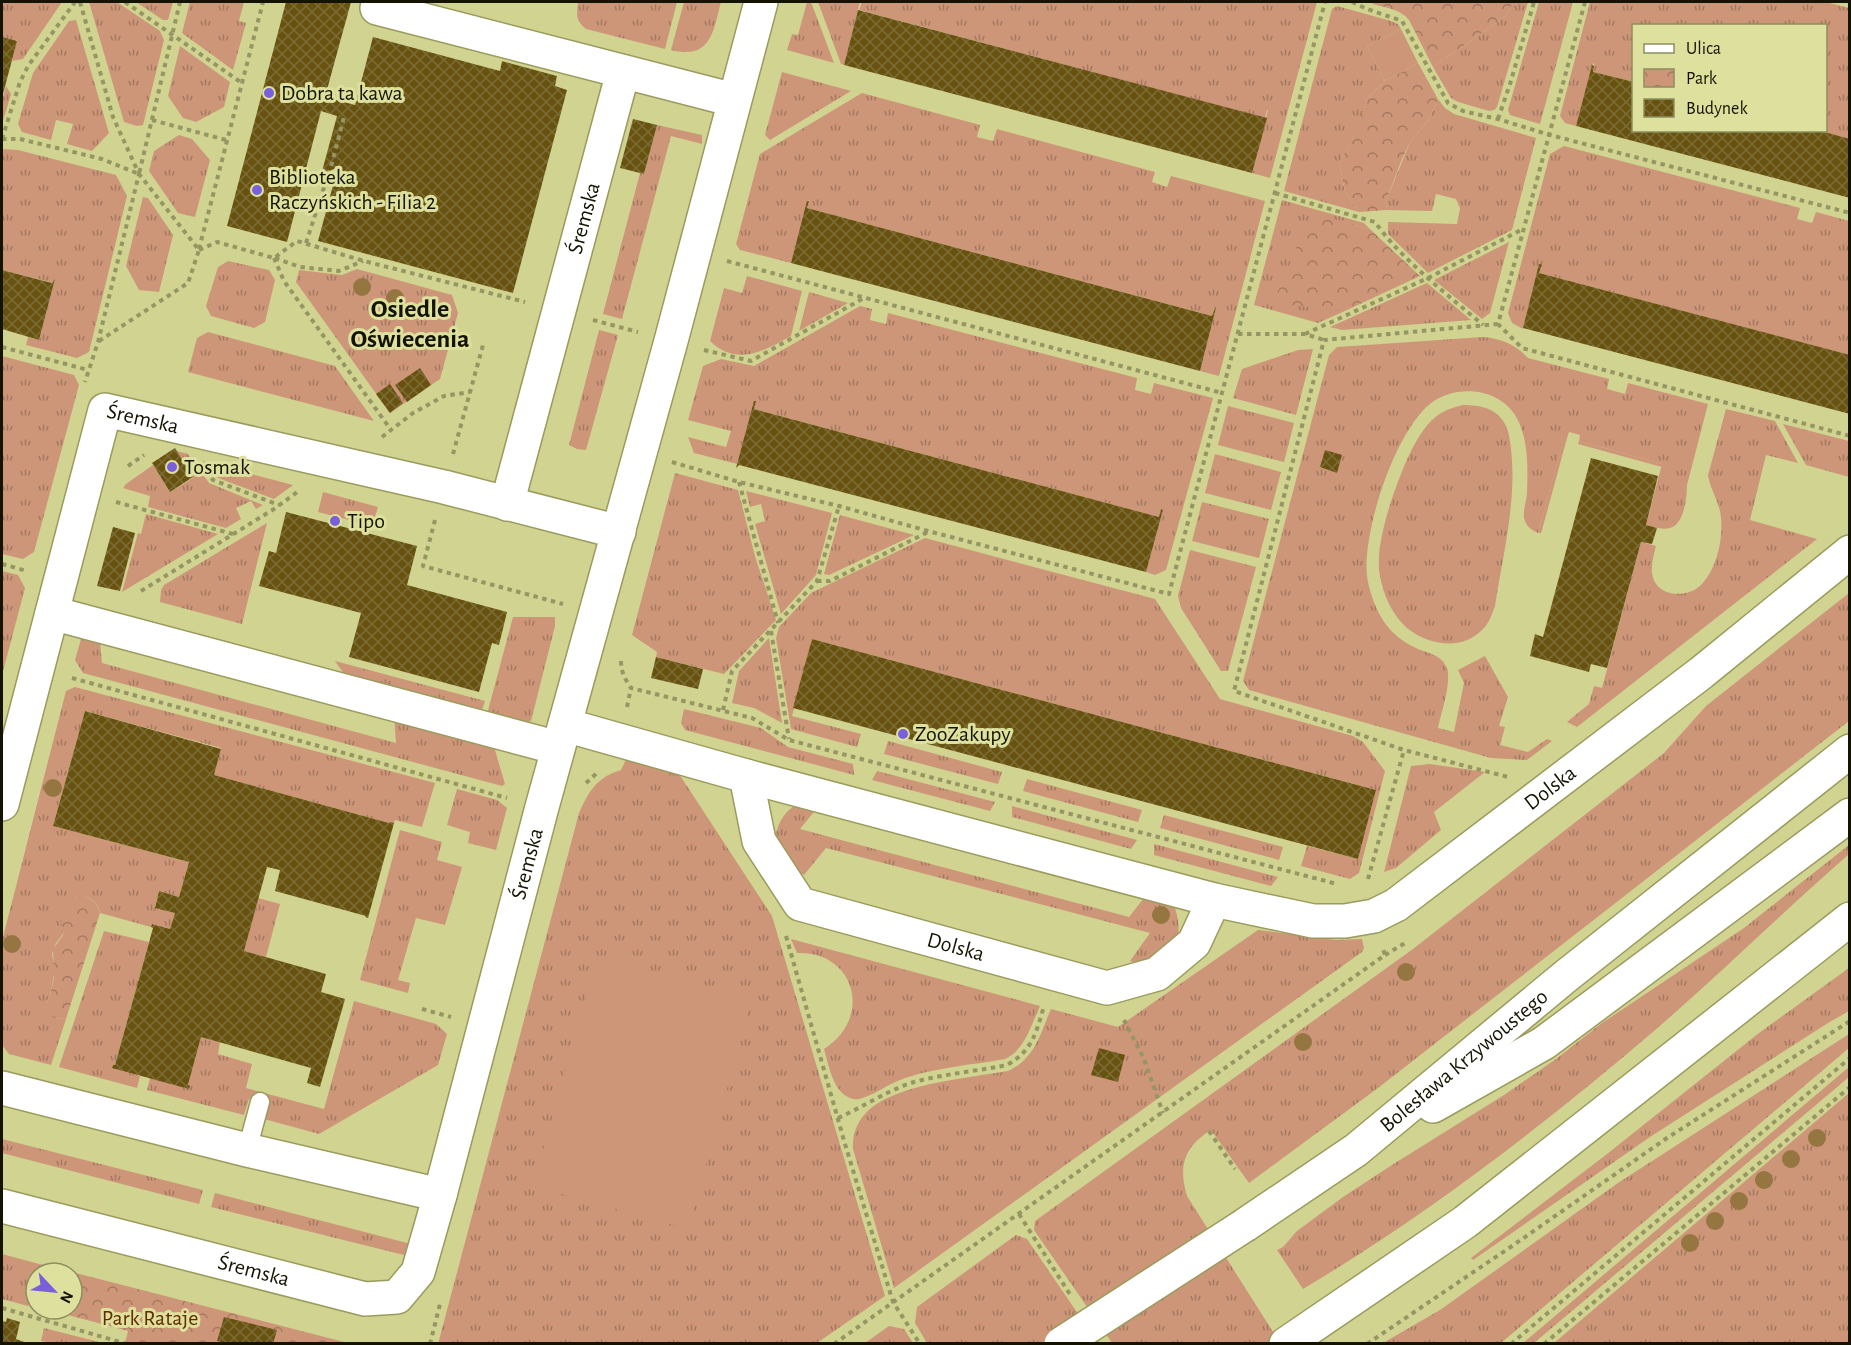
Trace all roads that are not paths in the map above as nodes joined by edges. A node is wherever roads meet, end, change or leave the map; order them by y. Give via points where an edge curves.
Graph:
1 (761, 2) edge
2 (377, 8) dead end
3 (418, 10) edge
4 (623, 72) junction
5 (734, 100) junction
6 (507, 504) junction
7 (619, 532) junction
8 (1850, 552) edge
9 (52, 613) junction
10 (562, 737) junction
11 (1850, 751) edge
12 (746, 776) junction
13 (2, 804) edge
14 (1850, 815) edge
15 (1214, 900) junction
16 (1850, 919) edge
17 (2, 1088) edge
18 (260, 1102) dead end
19 (247, 1150) junction
20 (1356, 1150) junction
21 (440, 1195) junction
22 (2, 1206) edge
23 (1299, 1335) edge
24 (1061, 1344) edge

1 - 5 street, Śremska
2 - 3 street
3 - 4 street
4 - 5 street
4 - 6 street, Śremska
5 - 7 street, Śremska
6 - 7 street, Śremska
6 - 9 street, Śremska via 105,411
7 - 10 street, Śremska
8 - 15 street, Dolska via 1701,673 1396,905 1374,916 1313,921
9 - 10 street, Dolska
9 - 13 street, Śremska
10 - 12 street, Dolska
10 - 21 street, Śremska
11 - 20 street, Bolesława Krzywoustego
12 - 15 street, Dolska
12 - 15 street, Dolska via 759,841 800,904 1107,988 1157,974 1194,943
14 - 20 street via 1544,1044
16 - 23 street via 1465,1222
17 - 19 street
18 - 19 lane
19 - 21 street
20 - 24 street, Bolesława Krzywoustego, bridge
21 - 22 street, Śremska via 417,1272 397,1296 365,1299

